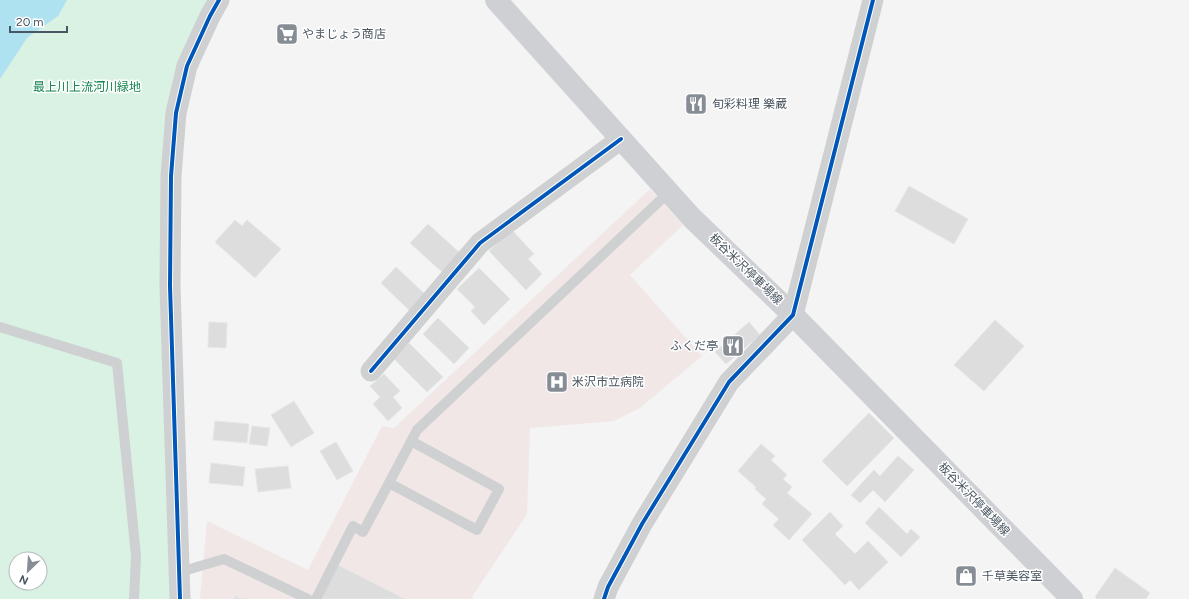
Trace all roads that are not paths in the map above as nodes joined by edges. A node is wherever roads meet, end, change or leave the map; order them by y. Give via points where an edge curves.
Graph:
1 (219, 0) edge
2 (496, 0) edge
3 (873, 0) edge
4 (621, 138) junction
5 (668, 193) junction
6 (793, 315) junction
7 (0, 327) edge
8 (370, 371) dead end
9 (411, 441) junction
10 (389, 483) junction
11 (180, 572) junction
12 (134, 599) edge
13 (180, 599) edge
14 (308, 599) edge
15 (316, 599) edge
16 (604, 599) edge
17 (1072, 599) edge

1 - 11 street via 187,66 176,113 171,176 170,286
2 - 4 main road, 板谷米沢停車場線
3 - 6 street
4 - 5 main road, 板谷米沢停車場線
4 - 8 street via 480,243
5 - 6 main road, 板谷米沢停車場線
5 - 9 lane via 417,430
6 - 16 street via 729,382 642,524 608,586
6 - 17 main road, 板谷米沢停車場線
7 - 12 lane via 117,363 136,556
9 - 10 lane
9 - 10 lane via 499,489 477,530
10 - 15 lane via 364,532 353,526
11 - 13 street
11 - 14 lane via 224,559

